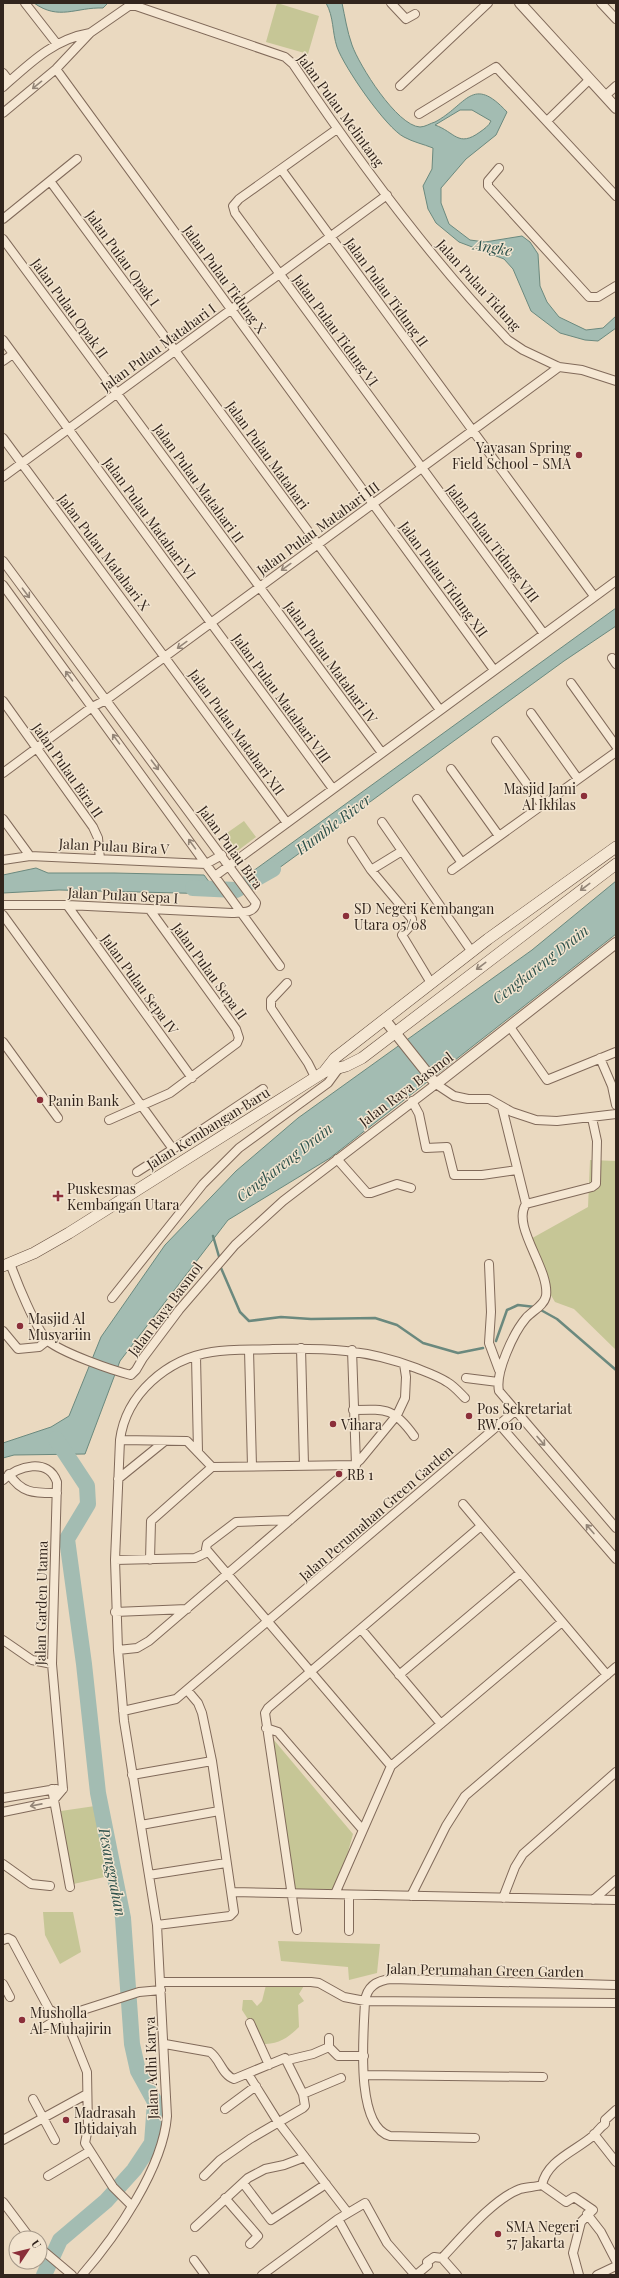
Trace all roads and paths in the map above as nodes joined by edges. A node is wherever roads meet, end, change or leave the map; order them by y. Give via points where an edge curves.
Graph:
1 (25, 3) edge
2 (391, 3) edge
3 (488, 3) edge
4 (520, 3) edge
5 (601, 3) edge
6 (415, 14) dead end
7 (616, 19) edge
8 (90, 33) junction
9 (67, 38) junction
10 (57, 44) junction
11 (75, 48) junction
12 (56, 69) junction
13 (3, 73) edge
14 (590, 79) junction
15 (6, 84) edge
16 (400, 86) dead end
17 (616, 86) edge
18 (605, 96) junction
19 (616, 108) edge
20 (3, 113) edge
21 (420, 114) dead end
22 (547, 121) junction
23 (337, 129) junction
24 (77, 159) dead end
25 (499, 168) dead end
26 (281, 169) junction
27 (50, 181) junction
28 (387, 195) junction
29 (616, 196) edge
30 (3, 219) edge
31 (330, 237) junction
32 (3, 239) edge
33 (280, 274) junction
34 (616, 286) edge
35 (231, 310) junction
36 (3, 340) edge
37 (175, 351) junction
38 (13, 354) junction
39 (3, 361) edge
40 (559, 367) junction
41 (616, 381) edge
42 (117, 393) junction
43 (69, 429) junction
44 (472, 431) junction
45 (3, 438) edge
46 (22, 463) junction
47 (421, 468) junction
48 (3, 477) edge
49 (372, 504) junction
50 (318, 544) junction
51 (3, 562) edge
52 (616, 581) edge
53 (3, 585) edge
54 (260, 587) junction
55 (594, 596) junction
56 (211, 623) junction
57 (544, 634) junction
58 (165, 657) junction
59 (494, 670) junction
60 (571, 683) dead end
61 (106, 700) junction
62 (3, 702) edge
63 (92, 707) junction
64 (440, 710) junction
65 (531, 713) dead end
66 (496, 741) dead end
67 (616, 746) edge
68 (37, 748) junction
69 (616, 752) edge
70 (382, 753) junction
71 (451, 769) dead end
72 (3, 773) edge
73 (578, 779) junction
74 (333, 789) junction
75 (417, 799) dead end
76 (542, 805) junction
77 (3, 819) edge
78 (287, 822) junction
79 (382, 822) dead end
80 (499, 836) junction
81 (352, 841) dead end
82 (616, 847) edge
83 (402, 851) junction
84 (222, 855) junction
85 (30, 856) junction
86 (100, 859) junction
87 (3, 860) edge
88 (462, 862) junction
89 (206, 864) junction
90 (616, 864) edge
91 (229, 865) junction
92 (371, 870) junction
93 (452, 870) dead end
94 (215, 876) junction
95 (3, 905) edge
96 (67, 905) junction
97 (239, 909) junction
98 (150, 910) junction
99 (3, 915) edge
100 (616, 943) edge
101 (472, 952) junction
102 (280, 966) dead end
103 (287, 983) dead end
104 (431, 983) junction
105 (385, 1020) junction
106 (510, 1027) junction
107 (398, 1036) junction
108 (3, 1042) edge
109 (616, 1052) edge
110 (600, 1058) junction
111 (339, 1068) junction
112 (319, 1075) junction
113 (192, 1078) junction
114 (434, 1083) junction
115 (263, 1089) dead end
116 (412, 1101) junction
117 (616, 1105) edge
118 (142, 1106) junction
119 (502, 1107) junction
120 (616, 1116) edge
121 (58, 1118) dead end
122 (592, 1118) junction
123 (109, 1120) dead end
124 (173, 1149) junction
125 (337, 1159) junction
126 (517, 1170) junction
127 (137, 1172) dead end
128 (411, 1188) dead end
129 (526, 1204) junction
130 (489, 1264) dead end
131 (7, 1265) edge
132 (112, 1298) dead end
133 (3, 1331) edge
134 (48, 1340) junction
135 (301, 1348) junction
136 (249, 1350) junction
137 (352, 1350) junction
138 (196, 1356) junction
139 (404, 1364) junction
140 (500, 1370) junction
141 (466, 1378) dead end
142 (498, 1382) junction
143 (465, 1398) dead end
144 (354, 1410) junction
145 (515, 1411) junction
146 (397, 1415) junction
147 (499, 1424) junction
148 (414, 1436) dead end
149 (120, 1440) junction
150 (165, 1441) junction
151 (198, 1452) junction
152 (304, 1465) junction
153 (356, 1465) junction
154 (252, 1466) junction
155 (212, 1467) junction
156 (6, 1477) edge
157 (118, 1479) junction
158 (57, 1493) junction
159 (463, 1504) dead end
160 (290, 1520) junction
161 (481, 1526) junction
162 (616, 1528) edge
163 (208, 1552) junction
164 (616, 1559) edge
165 (115, 1560) junction
166 (150, 1560) junction
167 (520, 1573) junction
168 (227, 1574) junction
169 (186, 1609) junction
170 (116, 1612) junction
171 (269, 1622) junction
172 (562, 1622) junction
173 (361, 1629) junction
174 (3, 1640) edge
175 (118, 1650) junction
176 (52, 1664) junction
177 (616, 1667) edge
178 (311, 1672) junction
179 (400, 1675) junction
180 (607, 1675) junction
181 (187, 1690) junction
182 (123, 1711) junction
183 (441, 1724) junction
184 (266, 1728) junction
185 (212, 1761) junction
186 (391, 1766) junction
187 (616, 1772) edge
188 (132, 1775) junction
189 (52, 1789) junction
190 (63, 1789) junction
191 (3, 1798) edge
192 (55, 1800) junction
193 (3, 1812) edge
194 (219, 1812) junction
195 (141, 1825) junction
196 (362, 1829) junction
197 (226, 1863) junction
198 (3, 1864) edge
199 (149, 1875) junction
200 (616, 1880) edge
201 (50, 1886) dead end
202 (70, 1887) dead end
203 (232, 1892) junction
204 (291, 1894) junction
205 (335, 1894) junction
206 (349, 1895) junction
207 (411, 1896) junction
208 (503, 1898) junction
209 (593, 1900) junction
210 (616, 1900) edge
211 (157, 1925) junction
212 (297, 1930) dead end
213 (349, 1931) dead end
214 (3, 1940) edge
215 (160, 1982) junction
216 (3, 1984) edge
217 (616, 1984) edge
218 (161, 1990) junction
219 (10, 1997) dead end
220 (365, 2001) junction
221 (616, 2003) edge
222 (63, 2017) junction
223 (250, 2023) dead end
224 (43, 2028) dead end
225 (165, 2044) junction
226 (364, 2056) junction
227 (288, 2060) junction
228 (269, 2065) junction
229 (248, 2074) junction
230 (364, 2075) junction
231 (543, 2077) dead end
232 (341, 2078) dead end
233 (256, 2086) junction
234 (87, 2094) junction
235 (303, 2094) junction
236 (33, 2099) dead end
237 (224, 2109) dead end
238 (616, 2110) edge
239 (43, 2118) junction
240 (278, 2122) junction
241 (594, 2134) junction
242 (475, 2138) dead end
243 (3, 2140) edge
244 (55, 2140) dead end
245 (90, 2151) junction
246 (305, 2156) junction
247 (616, 2162) edge
248 (48, 2176) dead end
249 (204, 2176) dead end
250 (243, 2183) junction
251 (326, 2184) junction
252 (542, 2186) junction
253 (225, 2198) junction
254 (3, 2202) edge
255 (128, 2203) junction
256 (348, 2213) junction
257 (587, 2214) junction
258 (338, 2219) junction
259 (195, 2227) dead end
260 (24, 2230) edge
261 (250, 2244) dead end
262 (48, 2255) edge
263 (442, 2258) junction
264 (194, 2260) dead end
265 (616, 2261) edge
266 (616, 2266) edge
267 (72, 2275) edge
268 (82, 2275) edge
269 (205, 2275) edge
270 (262, 2275) edge
271 (369, 2275) edge
272 (415, 2275) edge
273 (457, 2275) edge
274 (579, 2275) edge
275 (597, 2275) edge

1 - 10 street
2 - 6 street via 406,18
3 - 16 street
4 - 14 street
5 - 7 street
8 - 9 street
8 - 11 street, Jalan Pulau Melintang
8 - 23 street, Jalan Pulau Melintang via 122,9 136,6 285,56 294,64
9 - 10 street
9 - 11 street via 73,41
10 - 15 street
11 - 12 street, Jalan Pulau Melintang
12 -> 20 street, Jalan Pulau Melintang
12 - 35 street, Jalan Pulau Tidung X
13 - 15 street
14 - 18 street
14 - 22 street
17 - 18 street
18 - 19 street
21 - 22 street via 496,67
22 - 29 street
23 - 26 street
23 - 28 street, Jalan Pulau Melintang
24 - 27 street
25 - 34 street via 488,181 488,186 589,297 598,297
26 - 31 street, Jalan Pulau Tidung II
26 - 33 street, Jalan Pulau Tidung VI via 233,206
27 - 30 street
27 - 37 street, Jalan Pulau Opak I
28 - 31 street, Jalan Pulau Matahari I
28 - 40 street, Jalan Pulau Tidung via 431,252 508,340
31 - 33 street, Jalan Pulau Matahari I
31 - 44 street, Jalan Pulau Tidung II
32 - 42 street, Jalan Pulau Opak II
33 - 35 street, Jalan Pulau Matahari I
33 - 47 street, Jalan Pulau Tidung VI
35 - 37 street, Jalan Pulau Matahari I
35 - 49 street, Jalan Pulau Tidung X
36 - 38 street, Jalan Pulau Matahari VI
37 - 42 street, Jalan Pulau Matahari I
37 - 50 street, Jalan Pulau Matahari
38 - 39 street
38 - 43 street, Jalan Pulau Matahari VI
40 - 41 street, Jalan Pulau Tidung via 582,370
40 - 44 street, Jalan Pulau Matahari III
42 - 43 street, Jalan Pulau Matahari I
42 - 54 street, Jalan Pulau Matahari II
43 - 46 street, Jalan Pulau Matahari I
43 - 56 street, Jalan Pulau Matahari VI
44 - 47 street, Jalan Pulau Matahari III
44 - 55 street, Jalan Pulau Tidung II
45 - 46 street, Jalan Pulau Matahari X
46 - 48 street, Jalan Pulau Matahari I
46 - 58 street, Jalan Pulau Matahari X
47 - 49 street, Jalan Pulau Matahari III
47 - 57 street, Jalan Pulau Tidung VIII
49 - 50 street, Jalan Pulau Matahari III
49 - 59 street, Jalan Pulau Tidung XII
50 -> 54 street, Jalan Pulau Matahari III
50 - 64 street, Jalan Pulau Matahari
51 -> 61 street, Jalan Pulau Bira
52 - 55 street
63 -> 53 street
54 - 56 street, Jalan Pulau Matahari III
54 - 70 street, Jalan Pulau Matahari IV
55 - 57 street
56 -> 58 street, Jalan Pulau Matahari III
56 - 74 street, Jalan Pulau Matahari VIII
57 - 59 street
58 - 61 street, Jalan Pulau Matahari III
58 - 78 street, Jalan Pulau Matahari XII
59 - 64 street
60 - 67 street
61 - 63 street, Jalan Pulau Matahari III
61 -> 84 street, Jalan Pulau Bira
62 - 68 street, Jalan Pulau Bira II
63 - 68 street, Jalan Pulau Matahari III
89 -> 63 street
64 - 70 street
65 - 73 street
66 - 76 street
68 - 72 street, Jalan Pulau Matahari III
68 - 86 street, Jalan Pulau Bira II via 93,827 98,838
69 - 73 street
70 - 74 street
71 - 80 street
73 - 76 street
74 - 78 street
75 - 88 street
76 - 80 street
77 - 85 street
78 - 91 street
79 - 83 street
80 - 88 street
81 - 92 street
82 - 101 main road, Jalan Kembangan Baru
83 - 92 street
83 - 101 street
84 - 89 street
84 - 91 street, Jalan Pulau Bira
85 - 86 street, Jalan Pulau Bira V
85 - 87 street, Jalan Pulau Bira V
86 - 89 street, Jalan Pulau Bira V
88 - 93 street
89 - 94 street
90 -> 107 main road, Jalan Kembangan Baru
91 - 94 street
91 - 97 street, Jalan Pulau Bira via 256,903 253,909
92 - 104 street via 412,919 412,924 402,935
94 - 97 street
95 - 96 street, Jalan Pulau Sepa I
96 - 98 street, Jalan Pulau Sepa I
96 - 113 street, Jalan Pulau Sepa IV
97 - 98 street, Jalan Pulau Sepa I
97 - 102 street
98 - 113 street, Jalan Pulau Sepa II via 239,1033 237,1043
99 - 118 street
100 - 106 street, Jalan Raya Basmol
101 - 104 main road, Jalan Kembangan Baru
103 - 112 street via 271,1000 271,1008
104 - 105 main road, Jalan Kembangan Baru
105 - 107 street
105 - 112 main road, Jalan Kembangan Baru via 335,1058
106 - 110 street via 547,1080
106 - 114 street, Jalan Raya Basmol
107 - 111 main road, Jalan Kembangan Baru via 362,1058
107 - 114 street
108 - 121 street
109 - 110 street
110 - 117 street via 612,1086
111 - 112 main road, Jalan Kembangan Baru
111 - 132 street via 328,1083 239,1148 203,1184
112 - 131 main road, Jalan Kembangan Baru via 70,1233
113 - 118 street, Jalan Pulau Sepa II via 170,1093
114 - 116 street, Jalan Raya Basmol
114 - 119 street via 454,1096 489,1099
115 - 124 street
116 - 125 street, Jalan Raya Basmol
116 - 126 street via 419,1114 426,1148 447,1147 454,1175 482,1175
118 - 123 street, Jalan Pulau Sepa II
118 - 124 street
119 - 122 street via 536,1120 557,1121 587,1116
119 - 126 street
120 - 122 street
122 - 129 street via 597,1141 597,1181 594,1187
124 - 127 street
125 - 128 street via 367,1193 397,1184
125 - 134 street, Jalan Raya Basmol via 268,1214 220,1261 131,1375 84,1358
126 - 129 street
129 - 140 street via 521,1214 546,1296 543,1303 521,1324
130 - 140 street via 489,1343
131 - 134 street via 38,1327
133 - 134 street via 18,1349 40,1347
135 - 136 street
135 - 137 street
135 - 152 street
136 - 138 street via 212,1352
136 - 154 street
137 - 139 street
137 - 144 street
138 - 149 street via 169,1369 145,1386 129,1408
138 - 151 street
139 - 143 street via 447,1382
139 - 146 street via 405,1398
140 - 142 street
141 - 142 street
142 - 145 street via 499,1391
144 - 146 street via 379,1409
144 - 153 street
145 - 147 street, Jalan Perumahan Green Garden
145 -> 162 street
146 - 148 street
146 - 153 street
164 -> 147 street
147 - 171 street, Jalan Perumahan Green Garden
149 - 150 street
149 - 157 street
150 - 151 street via 187,1441
150 - 157 street
151 - 155 street
152 - 153 street
152 - 154 street
153 - 160 street
154 - 155 street
155 - 166 street via 151,1520
156 - 158 street via 26,1491
156 - 158 street, Jalan Garden Utama via 23,1467 48,1470 55,1478
157 - 165 street
158 - 176 street, Jalan Garden Utama
159 - 161 street
160 - 163 street via 236,1522 207,1544
160 - 168 street
161 - 167 street
161 - 173 street
163 - 166 street via 195,1558
163 - 168 street
165 - 166 street
165 - 170 street
167 - 172 street
167 - 179 street
168 - 169 street
168 - 171 street
169 - 170 street
169 - 175 street via 143,1646
170 - 175 street
171 - 178 street
171 - 181 street, Jalan Perumahan Green Garden
172 - 180 street
172 - 183 street
173 - 178 street
173 - 179 street
174 - 176 street via 32,1660
175 - 182 street
176 - 190 street, Jalan Garden Utama
177 - 180 street
178 - 184 street via 268,1708 265,1713
178 - 186 street
179 - 183 street
180 - 207 street via 465,1796 446,1826
181 - 182 street, Jalan Perumahan Green Garden via 171,1702
181 - 185 street via 202,1712
182 - 188 street
183 - 186 street
184 - 196 street via 278,1732
184 - 204 street
185 - 188 street
185 - 194 street
186 - 196 street
187 - 208 street via 523,1854 515,1866
188 - 195 street
189 - 190 street
189 - 191 street
189 - 192 street
190 - 192 street
192 -> 193 street
192 - 202 street
194 - 195 street
194 - 197 street
195 - 199 street
196 - 205 street
197 - 199 street
197 - 203 street
198 - 201 street via 31,1884
199 - 211 street
200 - 209 street
203 - 204 street
203 - 211 street via 234,1911 230,1916
204 - 205 street
204 - 212 street
205 - 206 street
206 - 207 street
206 - 213 street
207 - 208 street
208 - 209 street
209 - 210 street
211 - 215 street
214 - 222 street via 12,1940 49,2009
215 - 218 street, Jalan Adhi Karya
215 - 220 street via 311,1982 319,1983 344,1997
216 - 219 street
217 - 220 street, Jalan Perumahan Green Garden via 392,1979 373,1985 366,1994
218 - 222 street via 134,1993
218 - 225 street, Jalan Adhi Karya
220 - 221 street
220 - 226 street, Jalan Perumahan Green Garden
222 - 224 street
222 - 234 street via 87,2072
223 - 228 street
225 - 229 street via 210,2052 231,2078
225 - 255 street, Jalan Adhi Karya via 166,2129 151,2169
226 - 227 street via 338,2056 329,2042 313,2054
226 - 230 street, Jalan Perumahan Green Garden
227 - 228 street via 284,2058
227 - 235 street
228 - 229 street
229 - 233 street
230 - 231 street
230 - 242 street, Jalan Perumahan Green Garden via 370,2112 385,2135
232 - 235 street
233 - 237 street
233 - 240 street
234 - 239 street
234 - 245 street via 88,2128 85,2143
235 - 240 street via 304,2107
236 - 239 street
238 - 241 street
239 - 243 street
239 - 244 street
240 - 246 street
240 - 249 street via 220,2160
241 - 247 street
241 - 252 street via 550,2168 544,2176
245 - 248 street
245 - 255 street via 113,2187
246 - 250 street via 284,2165 265,2169
246 - 251 street
250 - 251 street via 271,2220
250 - 253 street
251 - 256 street
252 - 257 street via 566,2202 575,2197 592,2208
252 - 263 street via 520,2189 502,2201 474,2224
253 - 259 street
253 - 261 street via 258,2236
254 - 260 street
255 - 268 street, Jalan Adhi Karya via 121,2224
256 - 258 street
256 - 272 street via 366,2203 387,2243
257 - 265 street via 601,2232
257 - 274 street via 581,2222 573,2253
258 - 270 street
258 - 271 street
262 - 267 street
263 - 272 street via 433,2257 428,2266
263 - 273 street
264 - 269 street
266 - 275 street

